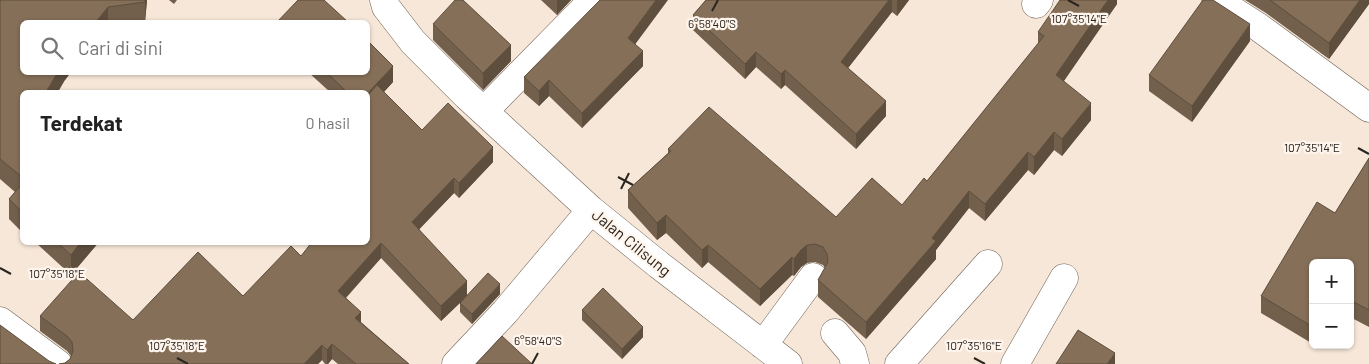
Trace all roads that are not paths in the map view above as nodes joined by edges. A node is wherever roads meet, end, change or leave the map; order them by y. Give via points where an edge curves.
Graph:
1 (384, 0) edge
2 (593, 0) edge
3 (1216, 0) edge
4 (1369, 108) edge
5 (484, 111) junction
6 (591, 210) junction
7 (988, 264) dead end
8 (814, 277) dead end
9 (1064, 278) dead end
10 (0, 321) edge
11 (835, 333) dead end
12 (763, 346) junction
13 (58, 364) edge
14 (456, 364) edge
15 (788, 364) edge
16 (855, 364) edge
17 (900, 364) edge
18 (1015, 364) edge

1 - 5 street, Jalan Cilisung via 413,42
2 - 5 street
3 - 4 street
5 - 6 street, Jalan Cilisung
6 - 12 street, Jalan Cilisung
6 - 14 street via 505,312
7 - 17 street
8 - 12 street
9 - 18 street
10 - 13 street
11 - 16 street via 852,354
12 - 15 street, Jalan Cilisung

